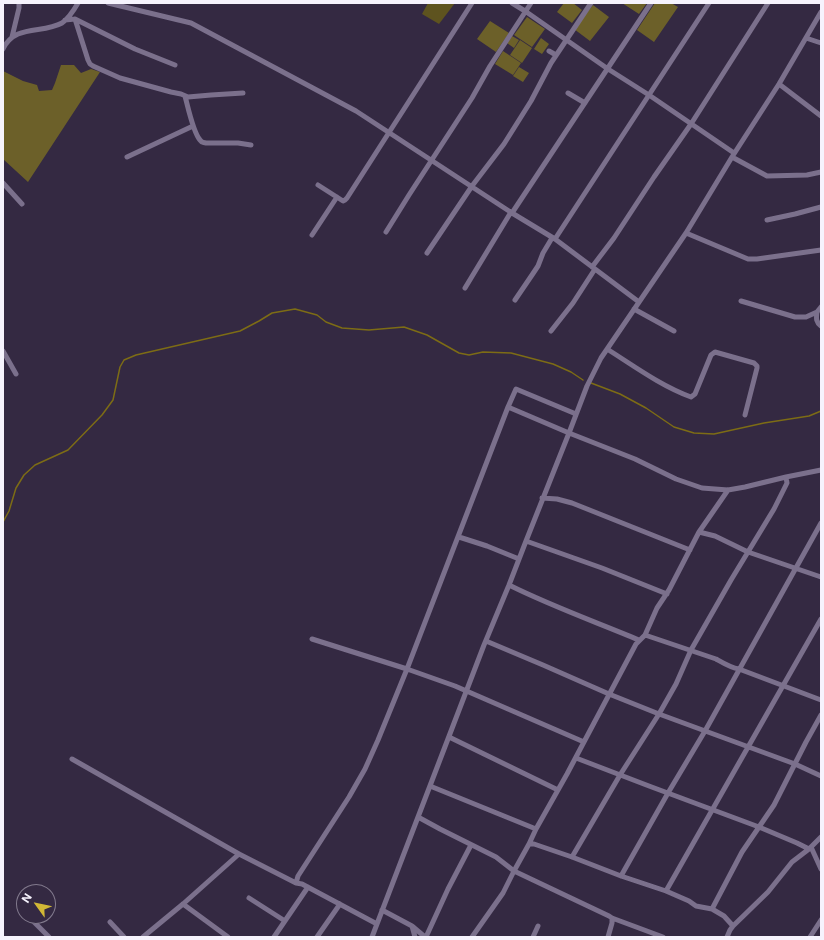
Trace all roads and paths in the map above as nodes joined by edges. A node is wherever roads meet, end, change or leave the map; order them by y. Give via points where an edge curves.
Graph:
1 (19, 3) edge
2 (78, 3) edge
3 (108, 3) edge
4 (472, 3) edge
5 (512, 3) edge
6 (531, 3) edge
7 (591, 3) edge
8 (651, 3) edge
9 (709, 3) edge
10 (768, 3) edge
11 (525, 11) junction
12 (821, 12) edge
13 (75, 19) junction
14 (65, 20) junction
15 (12, 37) junction
16 (806, 38) junction
17 (566, 39) junction
18 (821, 42) edge
19 (3, 47) edge
20 (549, 51) dead end
21 (556, 55) junction
22 (175, 65) dead end
23 (608, 69) junction
24 (779, 84) junction
25 (243, 93) dead end
26 (568, 93) dead end
27 (649, 95) junction
28 (185, 96) junction
29 (585, 103) junction
30 (821, 116) edge
31 (691, 124) junction
32 (194, 126) junction
33 (390, 132) junction
34 (251, 145) dead end
35 (733, 155) junction
36 (127, 157) dead end
37 (432, 160) junction
38 (821, 172) edge
39 (3, 183) edge
40 (318, 185) dead end
41 (472, 186) junction
42 (337, 197) junction
43 (22, 204) dead end
44 (821, 207) edge
45 (512, 212) junction
46 (767, 220) dead end
47 (386, 232) dead end
48 (686, 233) junction
49 (312, 235) dead end
50 (554, 239) junction
51 (821, 250) edge
52 (427, 253) dead end
53 (594, 268) junction
54 (465, 288) dead end
55 (515, 300) dead end
56 (741, 301) dead end
57 (639, 302) junction
58 (821, 308) edge
59 (634, 309) junction
60 (817, 312) junction
61 (821, 326) edge
62 (551, 331) dead end
63 (674, 331) dead end
64 (607, 349) junction
65 (3, 351) edge
66 (16, 374) dead end
67 (508, 407) junction
68 (576, 414) junction
69 (745, 415) dead end
70 (569, 433) junction
71 (821, 470) edge
72 (786, 477) junction
73 (728, 490) junction
74 (542, 498) junction
75 (821, 523) edge
76 (699, 532) junction
77 (459, 537) junction
78 (526, 541) junction
79 (690, 550) junction
80 (748, 552) junction
81 (519, 559) junction
82 (796, 569) junction
83 (821, 577) edge
84 (509, 585) junction
85 (667, 594) junction
86 (821, 619) edge
87 (645, 635) junction
88 (312, 639) dead end
89 (639, 640) junction
90 (486, 641) junction
91 (691, 650) junction
92 (407, 669) junction
93 (739, 669) junction
94 (783, 685) junction
95 (467, 691) junction
96 (609, 694) junction
97 (821, 700) edge
98 (659, 714) junction
99 (821, 715) edge
100 (705, 731) junction
101 (449, 737) junction
102 (584, 742) junction
103 (748, 748) junction
104 (576, 758) junction
105 (72, 759) dead end
106 (794, 764) junction
107 (620, 775) junction
108 (821, 776) edge
109 (430, 786) junction
110 (558, 790) junction
111 (668, 793) junction
112 (713, 810) junction
113 (418, 817) junction
114 (759, 827) junction
115 (536, 829) junction
116 (821, 837) edge
117 (529, 844) junction
118 (471, 845) junction
119 (810, 848) junction
120 (238, 854) junction
121 (572, 856) junction
122 (821, 869) edge
123 (514, 871) junction
124 (621, 876) junction
125 (296, 883) junction
126 (308, 887) junction
127 (666, 891) junction
128 (249, 898) dead end
129 (183, 904) junction
130 (340, 904) junction
131 (712, 909) junction
132 (382, 910) junction
133 (612, 918) junction
134 (821, 920) edge
135 (285, 921) junction
136 (110, 922) dead end
137 (37, 924) edge
138 (377, 924) junction
139 (412, 926) junction
140 (538, 926) dead end
141 (733, 926) junction
142 (49, 937) edge
143 (124, 937) edge
144 (143, 937) edge
145 (228, 937) edge
146 (274, 937) edge
147 (317, 937) edge
148 (372, 937) edge
149 (415, 937) edge
150 (426, 937) edge
151 (472, 937) edge
152 (533, 937) edge
153 (608, 937) edge
154 (663, 937) edge
155 (727, 937) edge
156 (810, 937) edge

1 - 15 street
2 - 14 street
3 - 33 street via 191,23 356,111
4 - 33 street
5 - 11 street
6 - 11 street
7 - 17 street
8 - 23 street
9 - 27 street
10 - 31 street
11 - 17 street
11 - 37 street
12 - 16 street
13 - 14 street
13 - 22 street via 135,49
13 - 28 street via 90,64 120,78
14 - 15 street via 51,27 22,32
15 - 19 street
16 - 18 street
16 - 24 street
17 - 21 street
17 - 23 street
20 - 21 street
21 - 41 street via 504,144
23 - 27 street
23 - 29 street
24 - 30 street
24 - 35 street
25 - 28 street via 211,94 190,98
26 - 29 street
27 - 31 street
27 - 50 street
28 - 32 street
29 - 45 street
31 - 35 street
31 - 53 street
32 - 34 street via 202,142
32 - 36 street
33 - 37 street
33 - 42 street via 347,198 342,201
35 - 38 street via 767,176
35 - 48 street
37 - 41 street
37 - 47 street
39 - 43 street
40 - 42 street
41 - 45 street
41 - 52 street
42 - 49 street
44 - 46 street
45 - 50 street
45 - 54 street
48 - 51 street via 748,259
48 - 57 street
50 - 53 street
50 - 55 street via 543,252 538,266
53 - 57 street
53 - 62 street via 573,303
56 - 60 street via 795,317 806,317
57 - 59 street
58 - 60 street
59 - 63 street
59 - 64 street
60 - 61 street via 816,320
64 - 68 street via 587,386
64 - 69 street via 665,386 691,397 695,394 711,355 715,352 754,363 757,366
65 - 66 street
67 - 68 street via 516,389
67 - 70 street
67 - 77 street
68 - 70 street
70 - 73 street via 636,459 676,479 702,488
70 - 74 street
71 - 72 street
72 - 73 street
72 - 80 street via 787,483 774,509
73 - 76 street
74 - 78 street
74 - 79 street via 572,503
75 - 82 street
76 - 79 street
76 - 80 street via 715,536
77 - 81 street
77 - 92 street
78 - 81 street
78 - 85 street
79 - 85 street
80 - 82 street
80 - 91 street
81 - 84 street
82 - 83 street
82 - 93 street
84 - 89 street
84 - 90 street
85 - 87 street via 657,608
86 - 94 street
87 - 89 street
87 - 91 street
88 - 92 street
89 - 96 street
90 - 95 street
90 - 96 street
91 - 93 street
91 - 98 street
92 - 95 street
92 - 125 street via 365,769
93 - 94 street
93 - 100 street
94 - 97 street
94 - 103 street
95 - 101 street
95 - 102 street
96 - 98 street
96 - 102 street
98 - 100 street
98 - 107 street
99 - 106 street
100 - 103 street
100 - 111 street
101 - 109 street
101 - 110 street
102 - 104 street
103 - 106 street
103 - 112 street
104 - 107 street
104 - 110 street
105 - 120 street
106 - 108 street
106 - 114 street via 774,805
107 - 111 street
107 - 121 street
109 - 113 street
109 - 115 street
110 - 115 street
111 - 112 street
111 - 124 street
112 - 114 street
112 - 127 street
113 - 118 street
113 - 132 street
114 - 119 street
114 - 131 street via 742,852
115 - 117 street
116 - 119 street
117 - 121 street
117 - 123 street
118 - 123 street via 496,857
118 - 150 street
119 - 122 street
119 - 141 street via 792,862 768,892
120 - 125 street
120 - 129 street
121 - 124 street
123 - 133 street
123 - 151 street
124 - 127 street
125 - 126 street
126 - 130 street
126 - 135 street
127 - 131 street via 696,906
128 - 135 street
129 - 144 street
129 - 145 street
130 - 138 street
130 - 147 street
131 - 141 street via 724,916
132 - 138 street
132 - 139 street
133 - 153 street
133 - 154 street
134 - 156 street
135 - 146 street
136 - 143 street
137 - 142 street
138 - 148 street
139 - 149 street
139 - 150 street
140 - 152 street
141 - 155 street

